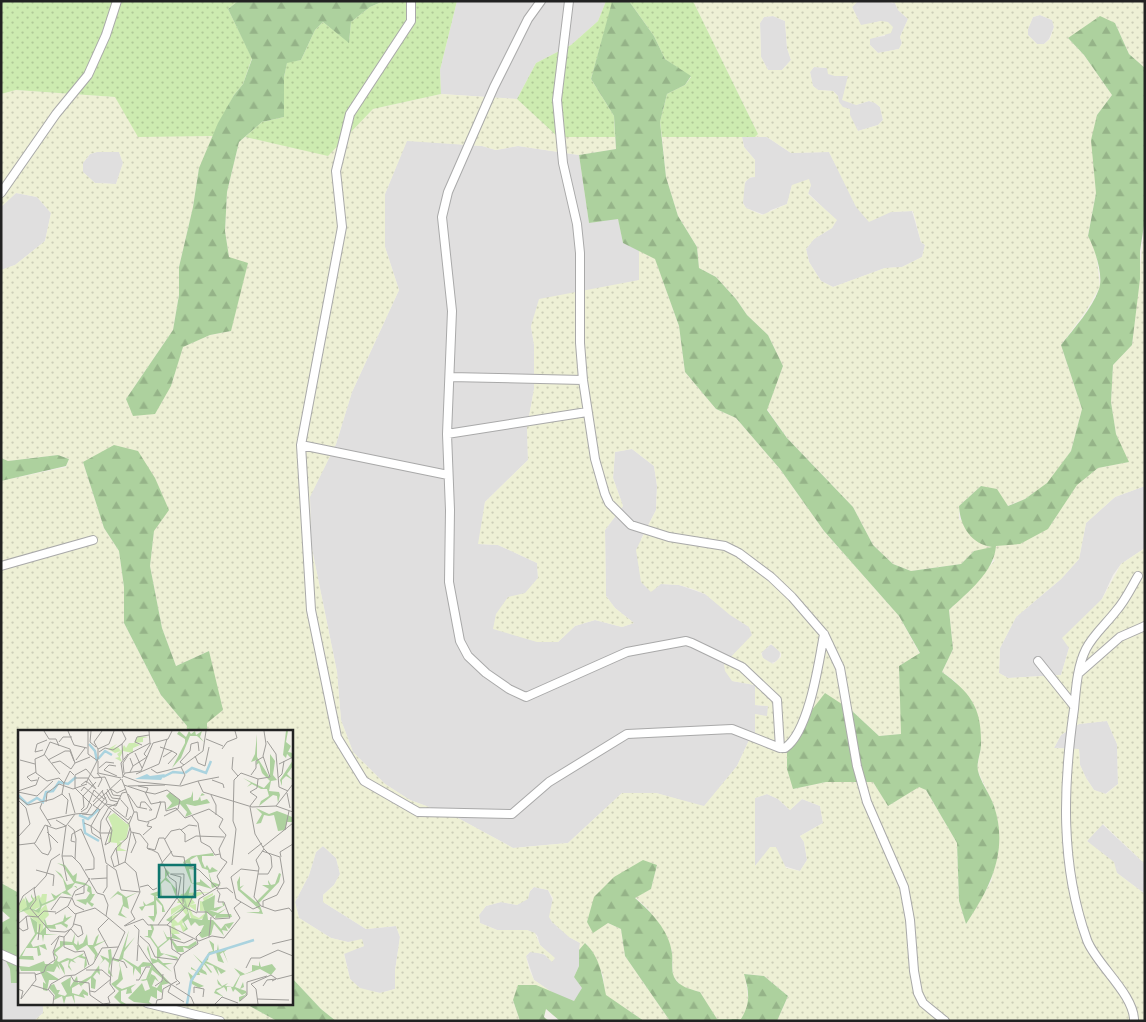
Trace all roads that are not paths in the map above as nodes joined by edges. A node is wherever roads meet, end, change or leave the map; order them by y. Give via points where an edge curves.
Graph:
1 (117, 1) edge
2 (411, 1) edge
3 (541, 1) edge
4 (570, 1) edge
5 (1, 193) edge
6 (450, 377) junction
7 (583, 380) junction
8 (587, 412) junction
9 (447, 434) junction
10 (301, 445) junction
11 (448, 475) junction
12 (93, 540) dead end
13 (1, 566) edge
14 (1138, 576) dead end
15 (1145, 626) edge
16 (824, 634) junction
17 (1038, 661) dead end
18 (1079, 673) junction
19 (1074, 706) junction
20 (780, 748) junction
21 (1, 954) edge
22 (18, 962) edge
23 (151, 1004) edge
24 (220, 1021) edge
25 (945, 1021) edge
26 (1134, 1021) edge

1 - 5 street via 88,75 56,114
2 - 10 street via 411,21 350,114 336,171 342,227
3 - 6 street via 528,19 494,87 446,200 442,232 452,311
4 - 7 street via 557,100 580,253
6 - 7 street
6 - 9 street
7 - 8 street
8 - 9 street
8 - 16 street via 605,494 620,515 650,532 731,548 772,577
9 - 11 street
10 - 11 street
10 - 20 street via 311,610 338,737 364,781 418,812 512,814 549,782 627,734 732,729
11 - 20 street via 449,582 460,641 468,656 486,673 526,697 627,652 686,641 742,667 777,700
12 - 13 street
14 - 18 street via 1118,610 1099,629 1086,649
15 - 18 street via 1120,637
16 - 20 street via 803,722 788,747
16 - 25 street via 840,668 866,802 904,887 918,993 922,1003
17 - 19 street
18 - 19 street
19 - 26 street via 1066,760 1065,822 1073,888 1087,942 1121,990
21 - 22 street
23 - 24 street

